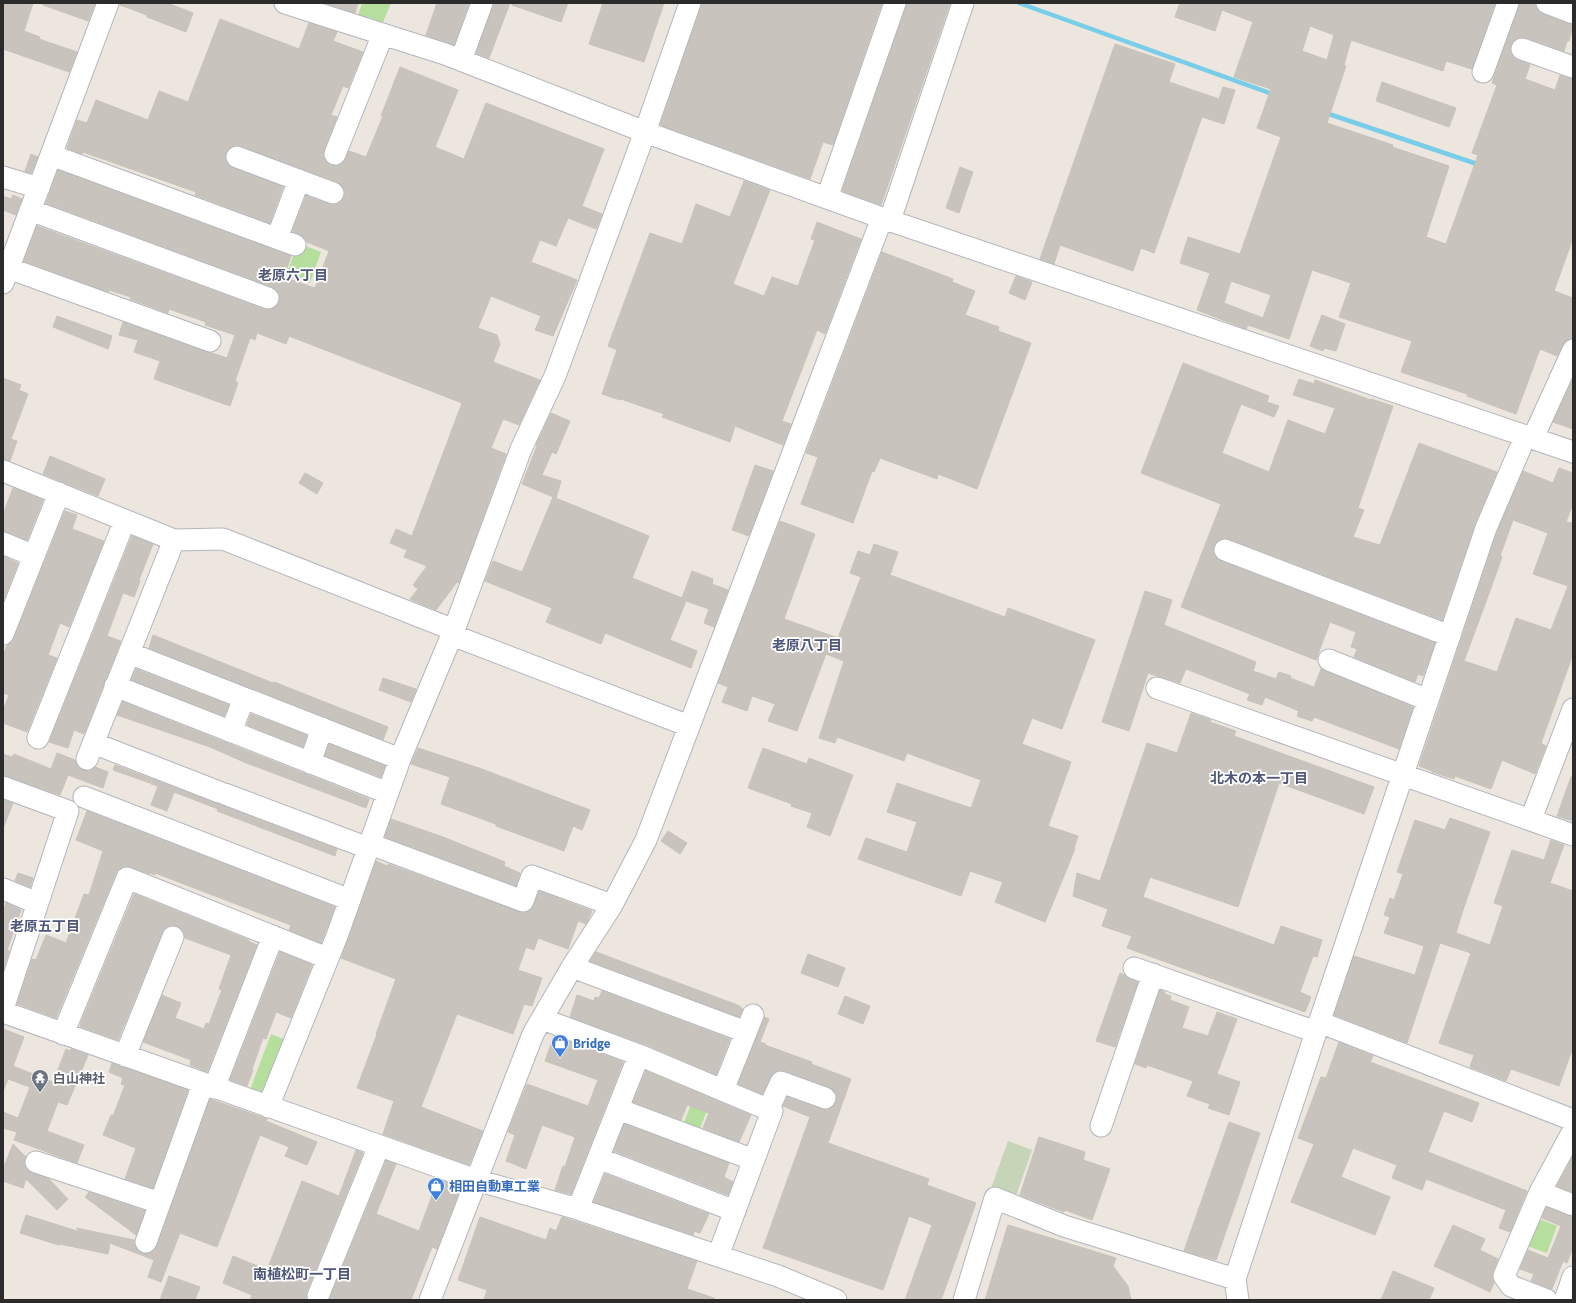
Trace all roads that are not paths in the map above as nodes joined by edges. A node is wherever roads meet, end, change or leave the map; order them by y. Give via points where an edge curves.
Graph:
1 (108, 3) edge
2 (285, 3) edge
3 (482, 3) edge
4 (690, 3) edge
5 (895, 3) edge
6 (963, 3) edge
7 (1508, 3) edge
8 (1548, 3) edge
9 (317, 8) edge
10 (1573, 13) edge
11 (383, 34) junction
12 (1522, 49) dead end
13 (461, 60) junction
14 (1572, 62) edge
15 (1483, 72) dead end
16 (645, 132) junction
17 (335, 154) dead end
18 (51, 155) junction
19 (237, 157) dead end
20 (3, 177) edge
21 (299, 180) junction
22 (39, 188) junction
23 (333, 193) dead end
24 (827, 198) junction
25 (30, 210) junction
26 (886, 219) junction
27 (6, 276) edge
28 (268, 298) dead end
29 (210, 341) dead end
30 (1573, 350) edge
31 (1529, 437) junction
32 (1573, 452) edge
33 (4, 475) edge
34 (59, 493) junction
35 (125, 520) junction
36 (174, 540) junction
37 (3, 543) edge
38 (1224, 550) dead end
39 (34, 556) junction
40 (7, 610) edge
41 (453, 632) junction
42 (3, 634) edge
43 (1450, 636) junction
44 (129, 653) junction
45 (1329, 660) dead end
46 (116, 686) junction
47 (1157, 688) dead end
48 (244, 698) junction
49 (1428, 700) junction
50 (1573, 709) edge
51 (689, 726) junction
52 (322, 728) junction
53 (231, 732) junction
54 (38, 738) dead end
55 (400, 759) junction
56 (310, 763) junction
57 (1403, 774) junction
58 (3, 787) edge
59 (388, 793) junction
60 (84, 797) dead end
61 (1531, 819) junction
62 (1573, 834) edge
63 (369, 846) junction
64 (3, 890) edge
65 (350, 900) junction
66 (37, 903) junction
67 (612, 905) junction
68 (273, 936) junction
69 (173, 937) dead end
70 (327, 958) junction
71 (572, 967) junction
72 (3, 1009) edge
73 (3, 1012) edge
74 (542, 1018) junction
75 (1318, 1027) junction
76 (63, 1034) junction
77 (639, 1055) junction
78 (124, 1056) junction
79 (208, 1086) junction
80 (723, 1090) junction
81 (825, 1098) dead end
82 (268, 1107) junction
83 (618, 1108) junction
84 (768, 1110) junction
85 (1572, 1118) edge
86 (1101, 1126) dead end
87 (379, 1146) junction
88 (598, 1158) junction
89 (754, 1160) junction
90 (36, 1162) dead end
91 (476, 1180) junction
92 (1540, 1192) junction
93 (160, 1203) junction
94 (1573, 1205) edge
95 (578, 1209) junction
96 (735, 1211) junction
97 (146, 1242) dead end
98 (718, 1256) junction
99 (1573, 1277) edge
100 (1235, 1279) junction
101 (318, 1296) dead end
102 (430, 1300) edge
103 (836, 1300) edge
104 (964, 1300) edge
105 (1238, 1300) edge
106 (1547, 1300) edge
107 (1565, 1300) edge

1 - 18 street
2 - 9 street
3 - 13 street
4 - 16 street
5 - 24 street
6 - 26 street
7 - 15 street
8 - 10 street
9 - 11 street
11 - 13 street
11 - 17 street
12 - 14 street
13 - 16 street
16 - 24 street
16 - 41 street via 555,376 521,449
18 - 21 street via 286,242
18 - 22 street
19 - 21 street
20 - 22 street
21 - 23 street
22 - 25 street
24 - 26 street
25 - 27 street
25 - 28 street
26 - 31 street
26 - 51 street
27 - 29 street
30 - 31 street
31 - 32 street
31 - 43 street via 1486,528
33 - 34 street
34 - 35 street
34 - 39 street
35 - 36 street
35 - 54 street
36 - 41 street via 223,539
36 - 44 street
37 - 39 street
38 - 43 street
39 - 40 street
40 - 42 street
41 - 51 street
41 - 55 street
43 - 49 street
44 - 46 street
44 - 48 street
45 - 49 street
46 - 53 street
46 - 63 street via 90,751 222,793
47 - 57 street
48 - 52 street
48 - 53 street
49 - 57 street
50 - 61 street
51 - 67 street via 646,840
52 - 55 street
52 - 56 street
53 - 56 street
55 - 59 street
56 - 59 street
57 - 61 street
57 - 75 street
58 - 66 street via 68,811
59 - 63 street
60 - 65 street
61 - 62 street
63 - 65 street
63 - 67 street via 523,901 532,876
64 - 66 street
65 - 70 street
66 - 72 street
67 - 71 street
68 - 70 street
68 - 76 street via 127,878
68 - 79 street
69 - 78 street
70 - 82 street
71 - 74 street
71 - 80 street via 749,1023
73 - 76 street
74 - 77 street
74 - 91 street via 533,1034
75 - 85 street
75 - 86 street via 1143,971
75 - 100 street
76 - 78 street
77 - 80 street
77 - 83 street
78 - 79 street
79 - 82 street
79 - 93 street
80 - 84 street
81 - 84 street via 781,1082
82 - 87 street
83 - 88 street
83 - 89 street
84 - 89 street via 772,1111
85 - 92 street
87 - 91 street
87 - 101 street
88 - 95 street
88 - 96 street
89 - 96 street
90 - 93 street
91 - 95 street
91 - 102 street
92 - 94 street
92 - 106 street via 1504,1276 1511,1286
93 - 97 street
95 - 98 street
96 - 98 street
98 - 103 street via 778,1276
99 - 107 street
100 - 104 street via 1064,1226 994,1198
100 - 105 street

